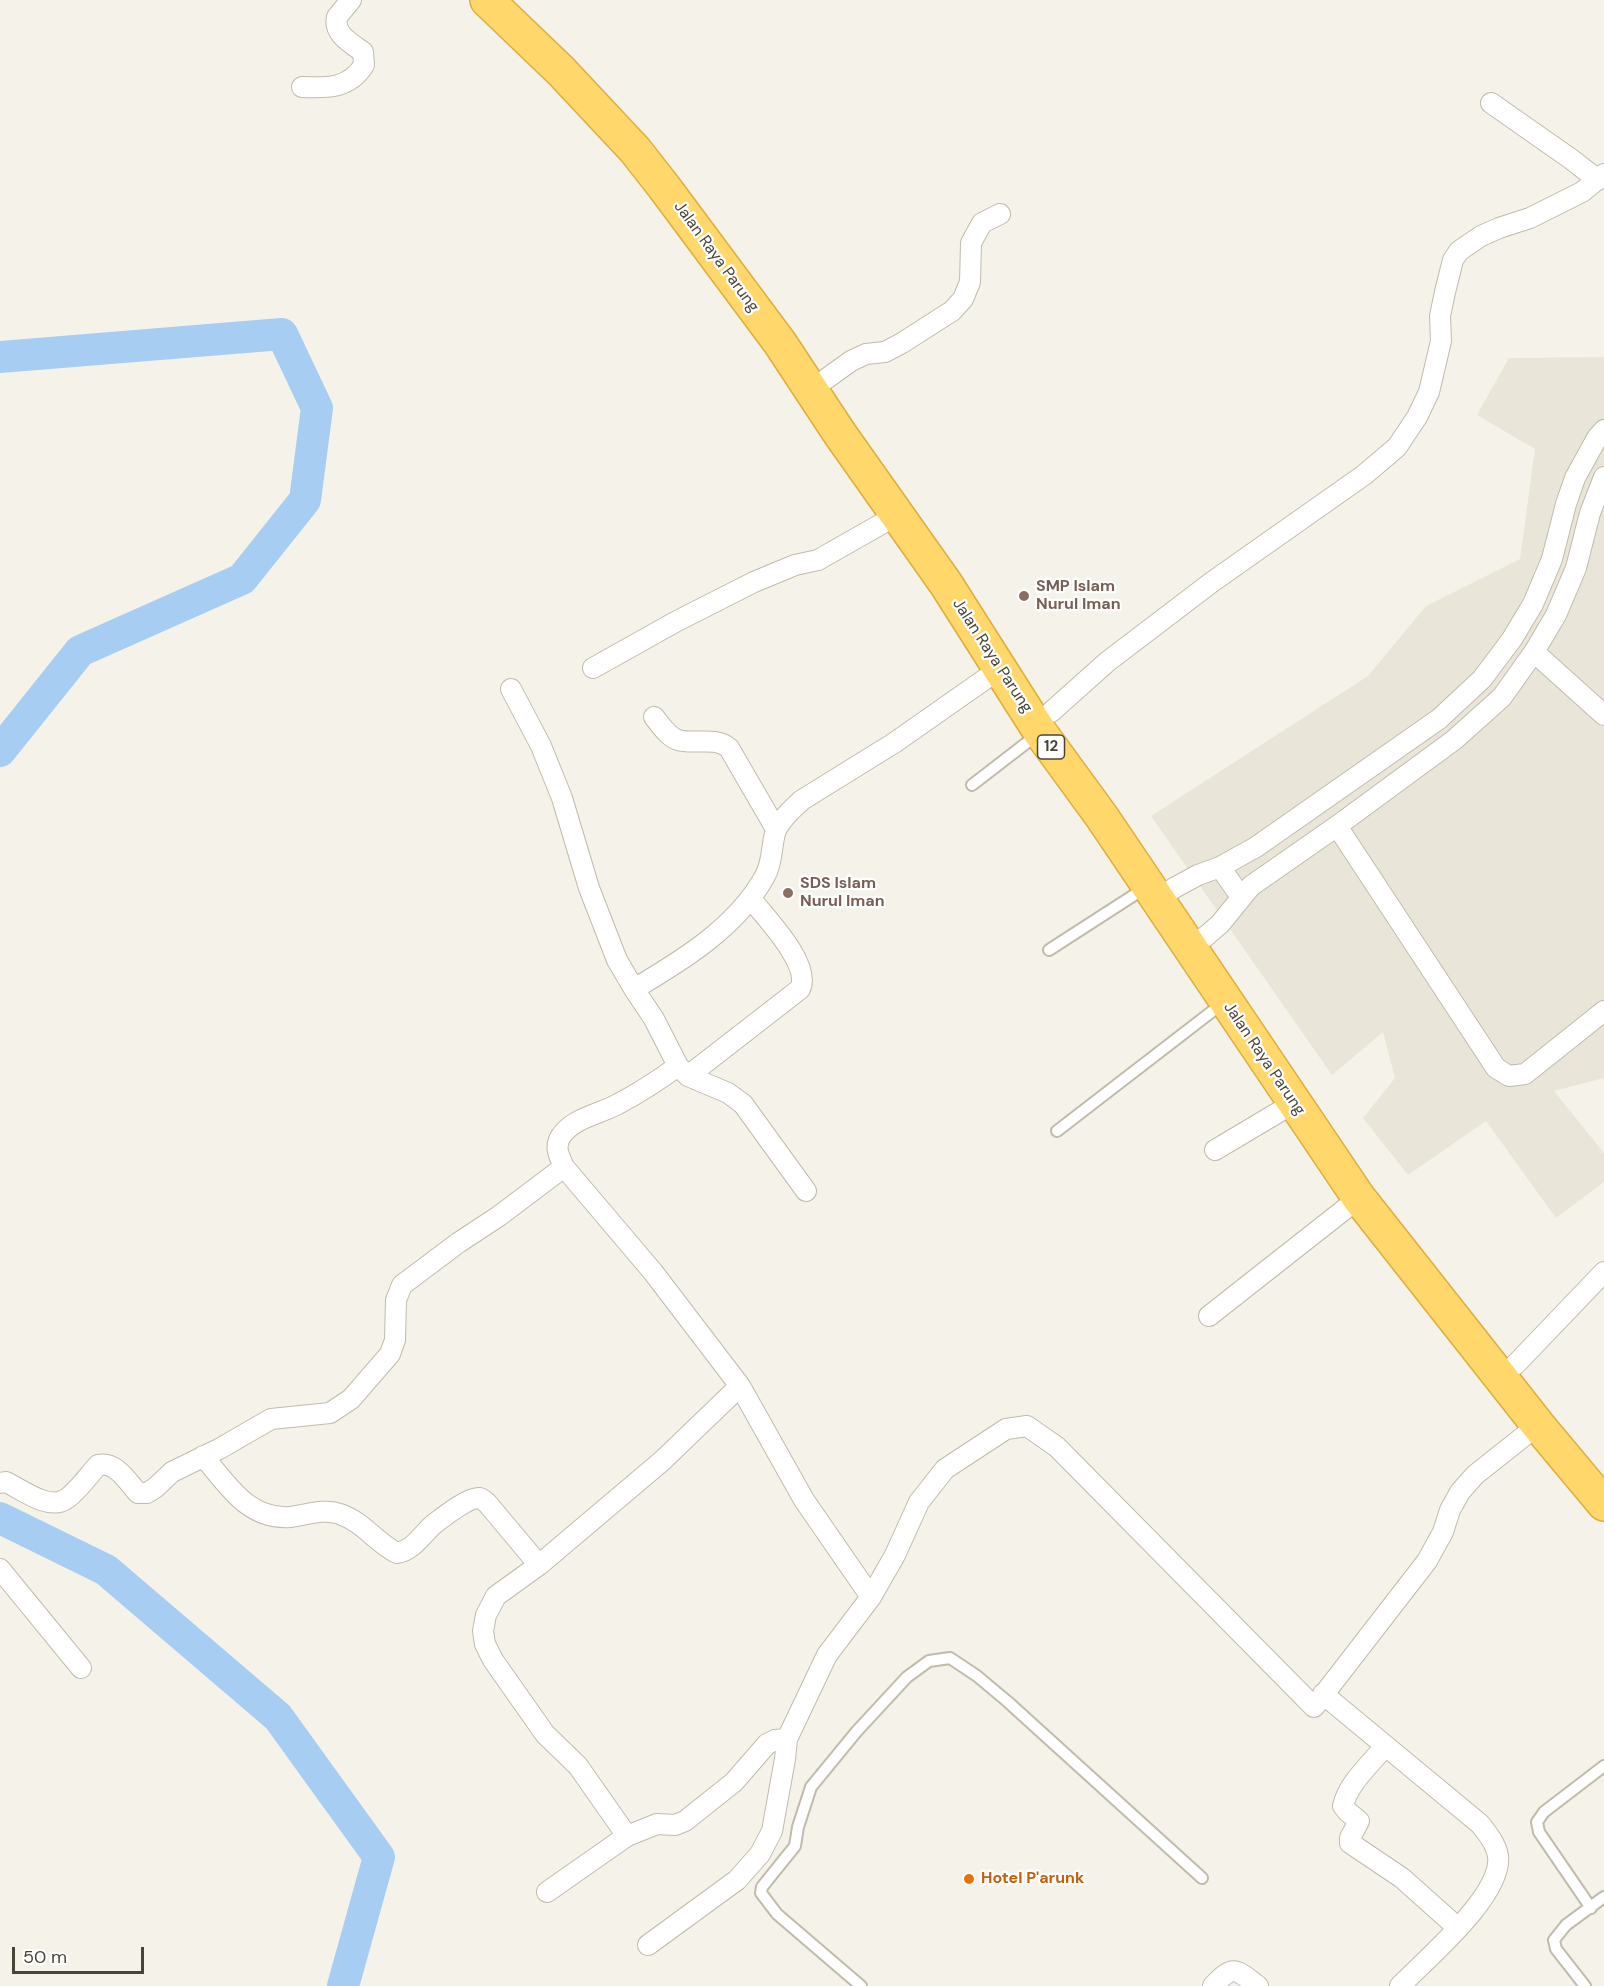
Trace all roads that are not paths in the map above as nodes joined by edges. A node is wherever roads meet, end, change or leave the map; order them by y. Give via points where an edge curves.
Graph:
1 (351, 0) edge
2 (487, 0) edge
3 (515, 0) edge
4 (302, 87) dead end
5 (1491, 103) dead end
6 (1601, 177) edge
7 (1000, 214) dead end
8 (826, 379) junction
9 (1604, 430) edge
10 (875, 468) junction
11 (1575, 478) junction
12 (1603, 482) edge
13 (897, 514) junction
14 (1597, 516) edge
15 (1534, 652) junction
16 (593, 668) dead end
17 (1001, 668) junction
18 (1482, 679) junction
19 (511, 690) dead end
20 (1502, 697) junction
21 (1604, 715) edge
22 (654, 717) dead end
23 (1046, 722) junction
24 (972, 785) dead end
25 (1337, 826) junction
26 (776, 829) junction
27 (1256, 847) junction
28 (1220, 867) junction
29 (1272, 871) junction
30 (1159, 891) junction
31 (1241, 897) junction
32 (751, 900) junction
33 (1198, 942) junction
34 (1049, 950) dead end
35 (634, 989) junction
36 (1225, 1002) junction
37 (1604, 1011) edge
38 (683, 1071) junction
39 (1294, 1103) junction
40 (1057, 1131) dead end
41 (1215, 1150) dead end
42 (564, 1167) junction
43 (806, 1191) dead end
44 (1359, 1198) junction
45 (1604, 1272) edge
46 (1209, 1316) dead end
47 (1515, 1365) junction
48 (740, 1386) junction
49 (1538, 1425) junction
50 (203, 1456) junction
51 (1604, 1475) edge
52 (0, 1483) edge
53 (1604, 1504) edge
54 (539, 1565) junction
55 (0, 1569) edge
56 (871, 1597) junction
57 (81, 1668) dead end
58 (1323, 1694) junction
59 (787, 1739) junction
60 (1385, 1746) junction
61 (1604, 1766) edge
62 (627, 1836) junction
63 (1202, 1878) dead end
64 (547, 1892) dead end
65 (1604, 1897) edge
66 (1591, 1908) junction
67 (1458, 1928) junction
68 (648, 1944) dead end
69 (861, 1986) edge
70 (1213, 1986) edge
71 (1258, 1986) edge
72 (1400, 1986) edge
73 (1585, 1986) edge

1 - 4 street via 337,17 337,28 340,35 363,52 364,64 351,78 333,87
2 - 10 highway, Jalan Raya Parung / 12 via 635,150
3 - 8 highway, Jalan Raya Parung / 12 via 672,168 767,292
5 - 6 street
6 - 23 street via 1582,192 1482,236 1459,251 1445,292 1440,316 1441,341 1429,392 1398,447 1116,656
7 - 8 street via 982,224 971,243 970,282 952,312 902,344 885,352 866,354
8 - 10 highway, Jalan Raya Parung / 12
9 - 11 street
10 - 13 highway, Jalan Raya Parung / 12
10 - 23 highway, Jalan Raya Parung / 12
11 - 12 street
11 - 18 street via 1552,559 1533,604
12 - 14 street
13 - 16 street via 818,560 754,582
13 - 17 highway, Jalan Raya Parung / 12
14 - 15 street via 1556,615
15 - 20 street
15 - 21 street
17 - 23 highway, Jalan Raya Parung / 12
17 - 26 street via 894,743 802,800
18 - 20 street
18 - 27 street via 1439,719
19 - 35 street via 541,746 617,960
20 - 25 street via 1454,740
22 - 26 street via 677,740 721,743 729,748
23 - 24 lane
23 - 30 highway, Jalan Raya Parung / 12
25 - 29 street
25 - 37 street via 1496,1068 1509,1076 1525,1074
26 - 32 street via 771,863
27 - 28 street
27 - 29 street
28 - 30 street
28 - 31 street
29 - 31 street
30 - 33 highway, Jalan Raya Parung / 12
30 - 34 lane
31 - 33 street via 1220,924
32 - 35 street via 705,943
32 - 38 street via 787,944 803,984 800,990
33 - 36 highway, Jalan Raya Parung / 12
33 - 47 highway, Jalan Raya Parung / 12
35 - 38 street
36 - 39 highway, Jalan Raya Parung / 12
36 - 40 lane
38 - 42 street via 565,1131 557,1145
38 - 43 street via 743,1104
39 - 41 street
39 - 44 highway, Jalan Raya Parung / 12
42 - 48 street via 645,1263
42 - 50 street via 402,1285 396,1300 395,1340 390,1354 351,1399 330,1413 271,1419
44 - 46 street
44 - 49 highway, Jalan Raya Parung / 12
45 - 47 street
47 - 51 highway, Jalan Raya Parung / 12
48 - 54 street via 662,1461
48 - 56 street via 804,1500
49 - 53 highway, Jalan Raya Parung / 12
49 - 58 street via 1475,1475 1460,1492 1427,1561
50 - 52 street via 172,1472 147,1493 138,1493 114,1466 106,1463 98,1465 67,1499 57,1503
50 - 54 street via 235,1493 259,1513 274,1517 339,1513 398,1553 464,1503 480,1498
54 - 62 street via 496,1596 486,1615 485,1644 545,1734 578,1766
55 - 57 street
56 - 58 street via 920,1502 945,1469 1006,1429 1027,1426 1057,1447 1314,1707
56 - 59 street via 827,1655
58 - 60 street
59 - 62 street via 767,1744 734,1782 685,1821 657,1824
59 - 68 street via 772,1831 760,1854 737,1880
60 - 67 street via 1480,1824 1492,1840 1498,1858 1496,1874 1477,1908
60 - 67 street via 1345,1799 1343,1806 1359,1821 1350,1843 1402,1878
61 - 66 lane via 1544,1812 1537,1822 1539,1832
62 - 64 street
63 - 69 lane via 977,1676 950,1658 929,1661 907,1677 811,1787 795,1846 760,1893 777,1914
65 - 66 lane
66 - 73 lane via 1566,1925 1554,1940 1556,1949
67 - 72 street
70 - 71 street via 1223,1974 1233,1971

